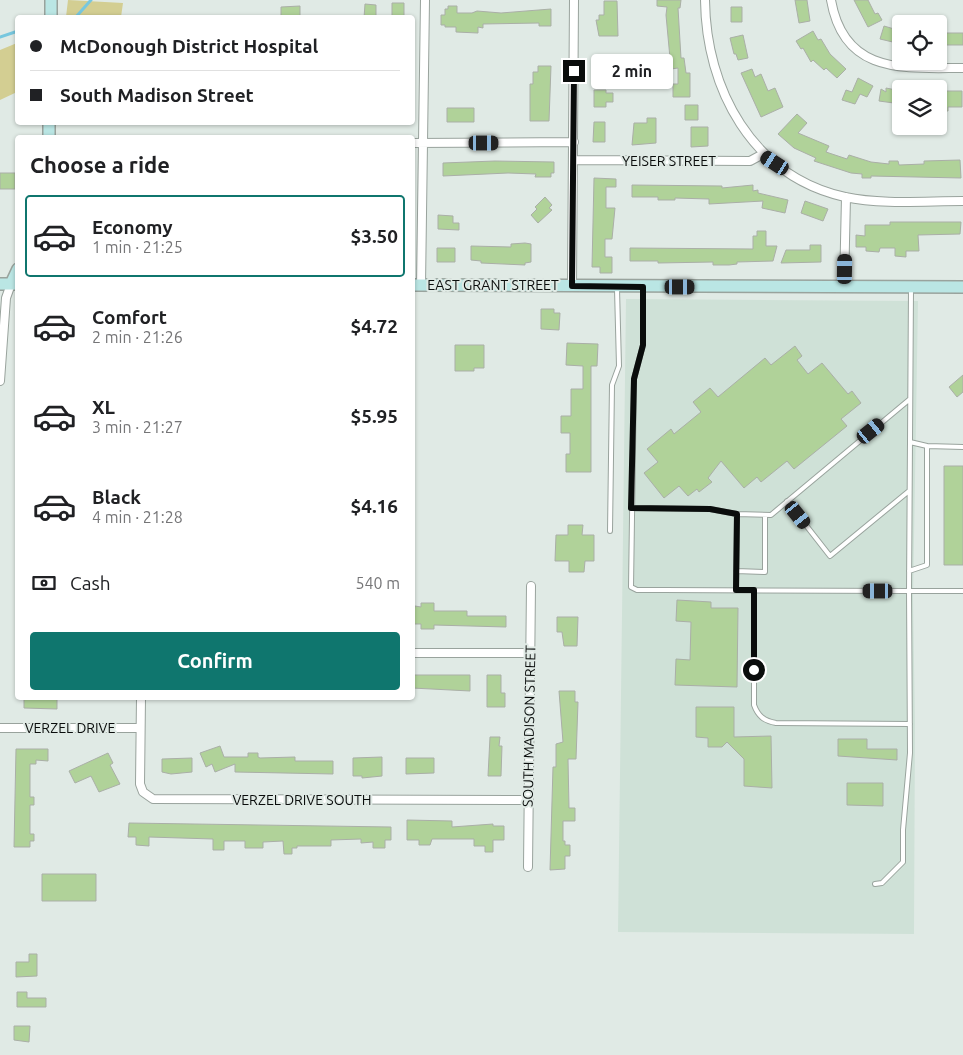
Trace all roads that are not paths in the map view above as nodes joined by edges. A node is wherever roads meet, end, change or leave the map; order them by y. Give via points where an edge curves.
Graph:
1 (51, 0) edge
2 (425, 0) edge
3 (574, 0) edge
4 (705, 0) edge
5 (831, 0) edge
6 (51, 15) edge
7 (963, 68) edge
8 (574, 142) junction
9 (415, 143) edge
10 (423, 143) junction
11 (763, 154) junction
12 (574, 160) junction
13 (846, 197) junction
14 (963, 201) edge
15 (10, 284) edge
16 (417, 285) edge
17 (572, 286) junction
18 (616, 286) junction
19 (911, 286) junction
20 (643, 287) junction
21 (844, 287) junction
22 (963, 287) edge
23 (0, 381) edge
24 (910, 399) junction
25 (910, 442) junction
26 (927, 446) junction
27 (963, 447) edge
28 (910, 490) junction
29 (787, 501) junction
30 (631, 508) junction
31 (737, 514) junction
32 (765, 515) junction
33 (610, 531) dead end
34 (736, 571) junction
35 (909, 571) junction
36 (531, 586) dead end
37 (736, 590) junction
38 (754, 590) junction
39 (909, 591) junction
40 (963, 591) edge
41 (415, 653) edge
42 (530, 653) junction
43 (141, 700) edge
44 (910, 724) junction
45 (0, 728) edge
46 (140, 728) junction
47 (528, 800) junction
48 (528, 867) dead end
49 (875, 884) dead end

1 - 6 main road
2 - 10 street
3 - 8 street
4 - 11 street via 709,49 716,75 742,127
5 - 7 street via 837,23 844,34 856,49 872,60 897,67
8 - 10 street
8 - 12 street
9 - 10 street
10 - 16 street
11 - 12 street, YEISER STREET via 750,161
11 - 13 street via 801,179
12 - 17 street
13 - 14 street
13 - 21 street
15 - 23 street via 6,298
16 - 17 main road, EAST GRANT STREET
17 - 18 main road, EAST GRANT STREET
18 - 20 main road, EAST GRANT STREET
18 - 33 lane via 618,366 612,385
19 - 21 main road, EAST GRANT STREET
19 - 22 main road, EAST GRANT STREET
19 - 24 lane
20 - 21 main road, EAST GRANT STREET
20 - 30 lane via 643,345 634,379
24 - 25 lane
24 - 29 lane
25 - 26 lane
25 - 28 lane
26 - 27 lane
26 - 35 lane via 927,565
28 - 29 lane via 830,556
28 - 35 lane
29 - 32 lane via 771,515
30 - 31 lane via 710,509
30 - 37 lane via 631,587 646,590
31 - 32 lane
31 - 34 lane
32 - 34 lane via 765,572
34 - 37 lane
35 - 39 lane
36 - 42 street, SOUTH MADISON STREET
37 - 38 lane
38 - 39 lane
38 - 44 lane via 754,705 762,718 776,723
39 - 40 lane
39 - 44 lane
41 - 42 street
42 - 47 street, SOUTH MADISON STREET
43 - 46 street, VERZEL DRIVE SOUTH
44 - 49 lane via 902,830 903,862 882,883
45 - 46 street, VERZEL DRIVE
46 - 47 street, VERZEL DRIVE SOUTH via 140,784 143,792 153,799
47 - 48 street, SOUTH MADISON STREET

